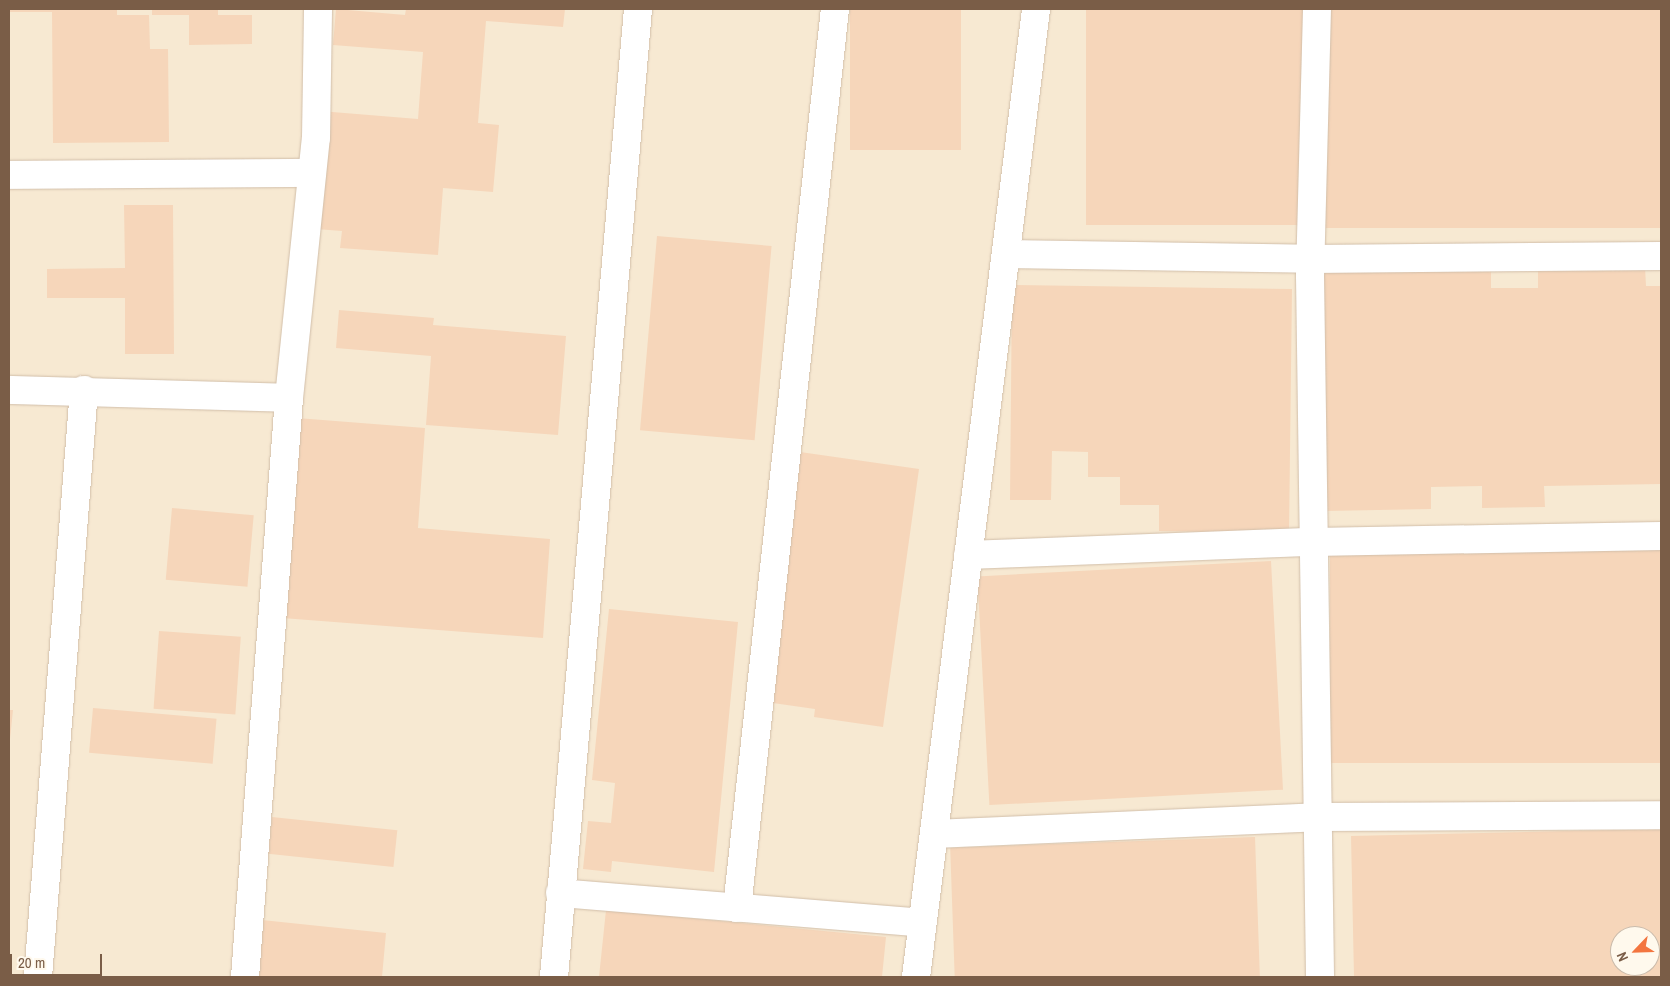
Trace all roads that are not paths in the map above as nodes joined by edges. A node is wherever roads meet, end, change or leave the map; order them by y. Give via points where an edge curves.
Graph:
1 (318, 9) edge
2 (638, 9) edge
3 (835, 9) edge
4 (1036, 9) edge
5 (1317, 9) edge
6 (312, 173) junction
7 (9, 175) edge
8 (1006, 254) junction
9 (1661, 256) edge
10 (1310, 259) junction
11 (9, 390) edge
12 (84, 390) junction
13 (289, 398) junction
14 (1661, 536) edge
15 (1313, 542) junction
16 (968, 556) junction
17 (1661, 815) edge
18 (1317, 817) junction
19 (934, 834) junction
20 (560, 893) junction
21 (737, 908) junction
22 (922, 923) junction
23 (38, 977) edge
24 (246, 977) edge
25 (554, 977) edge
26 (916, 977) edge
27 (1320, 977) edge

1 - 6 street
2 - 20 street
3 - 21 street
4 - 8 street
5 - 10 street
6 - 7 street
6 - 13 street
8 - 10 street
8 - 16 street
9 - 10 street
10 - 15 street
11 - 12 street
12 - 13 street
12 - 23 street
13 - 24 street
14 - 15 street
15 - 16 street
15 - 18 street
16 - 19 street
17 - 18 street
18 - 19 street
18 - 27 street
19 - 22 street
20 - 21 street
20 - 25 street
21 - 22 street
22 - 26 street

